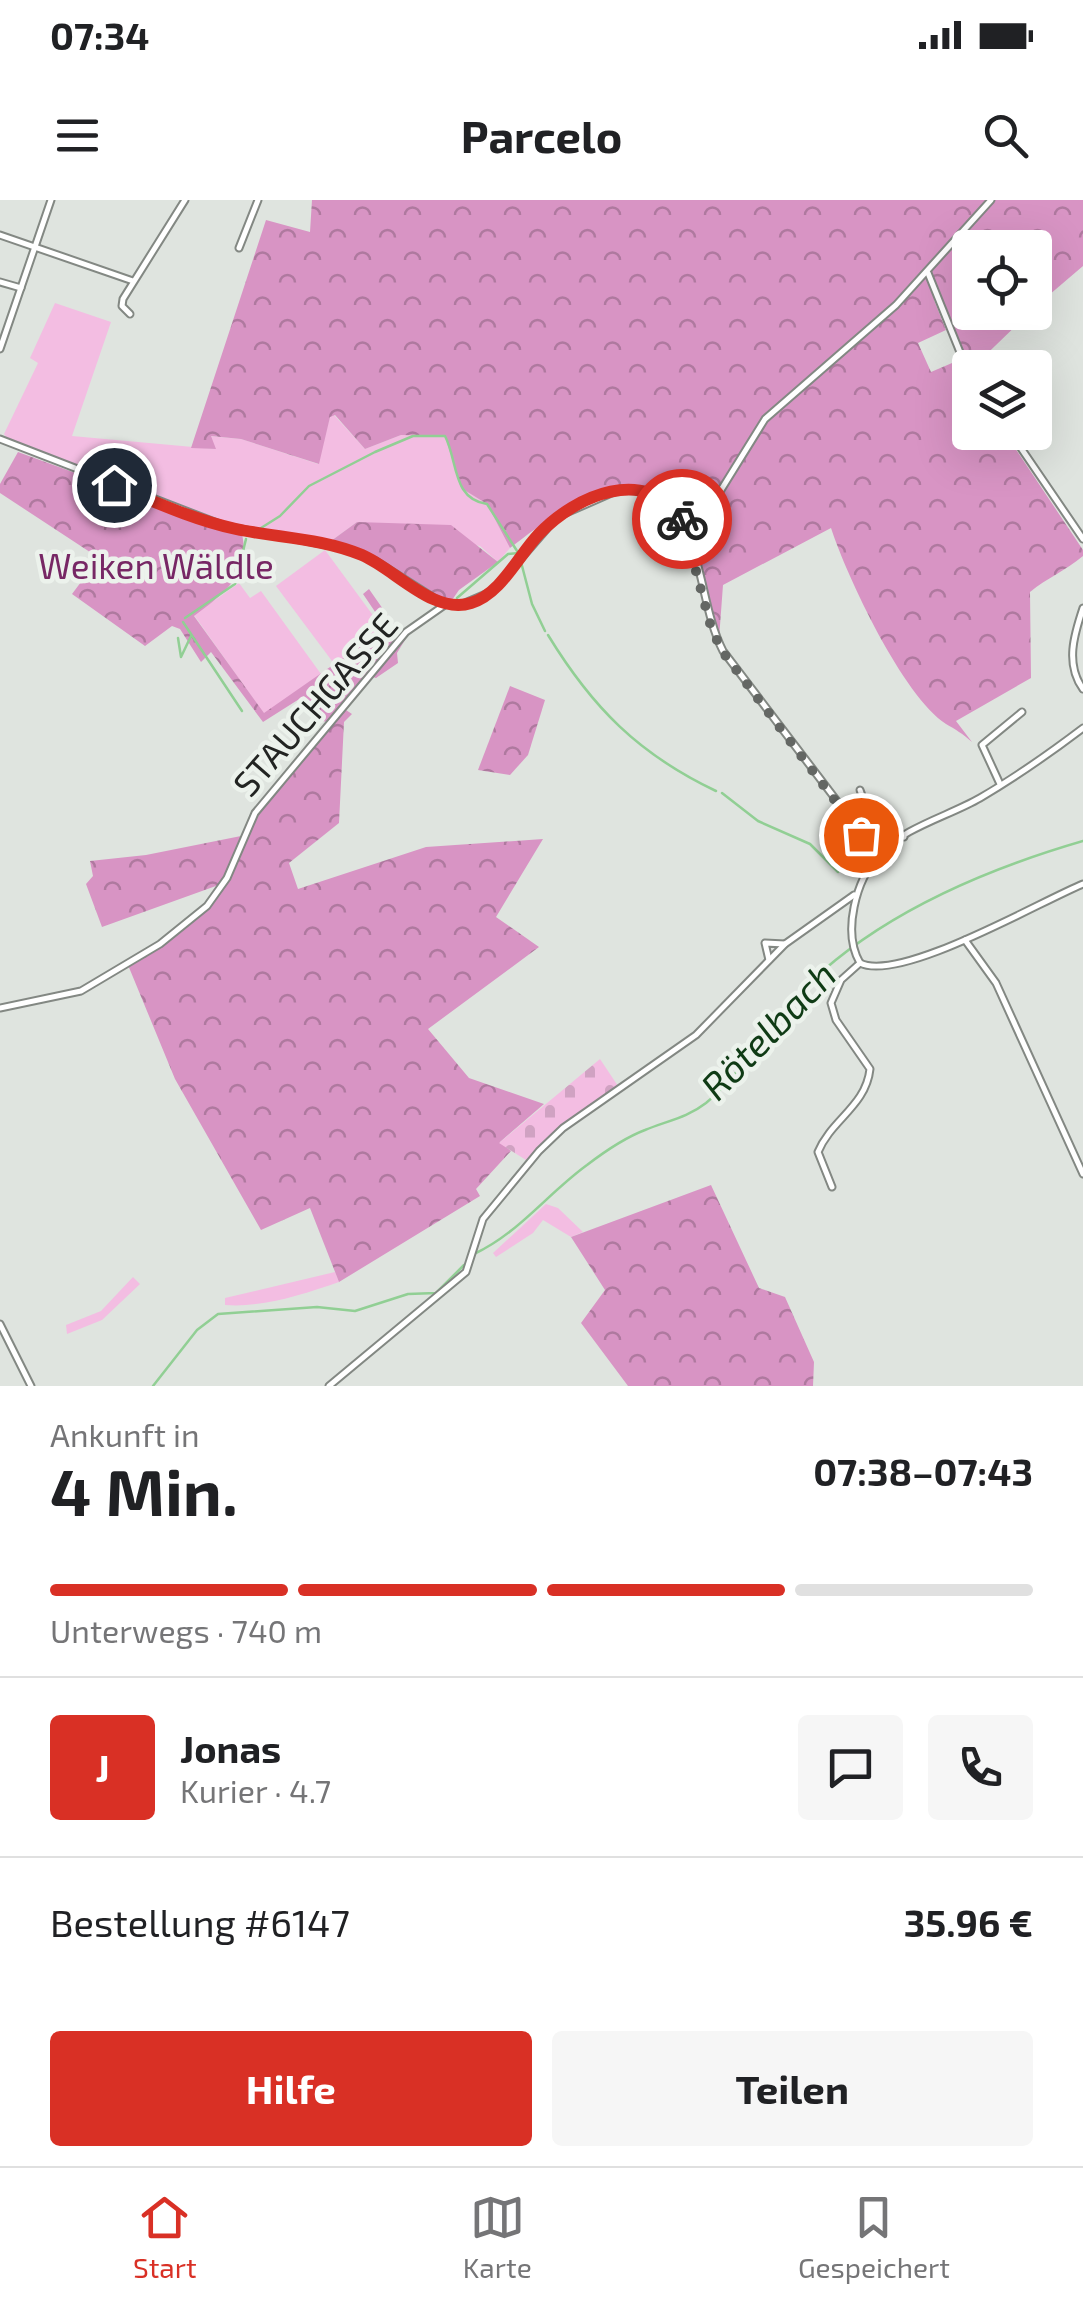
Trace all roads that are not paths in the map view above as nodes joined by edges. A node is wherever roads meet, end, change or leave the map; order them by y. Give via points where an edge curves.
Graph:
1 (51, 200) edge
2 (186, 200) edge
3 (258, 200) edge
4 (991, 200) edge
5 (0, 234) edge
6 (32, 248) junction
7 (239, 248) dead end
8 (928, 273) junction
9 (133, 281) junction
10 (0, 282) edge
11 (21, 288) junction
12 (130, 314) dead end
13 (0, 346) edge
14 (959, 350) edge
15 (0, 439) edge
16 (1022, 450) edge
17 (1083, 539) edge
18 (690, 540) junction
19 (446, 604) junction
20 (1083, 608) edge
21 (1083, 689) edge
22 (1022, 712) dead end
23 (1083, 728) edge
24 (1000, 784) junction
25 (860, 790) dead end
26 (869, 815) junction
27 (844, 816) junction
28 (904, 837) junction
29 (878, 855) junction
30 (1083, 884) edge
31 (854, 895) junction
32 (965, 940) junction
33 (785, 944) junction
34 (769, 960) junction
35 (860, 963) junction
36 (0, 1008) edge
37 (1083, 1174) edge
38 (832, 1187) dead end
39 (0, 1324) edge
40 (32, 1386) edge
41 (329, 1386) edge

1 - 6 street
2 - 9 street
3 - 7 street
4 - 8 street
5 - 6 street
6 - 9 street
6 - 11 street
8 - 14 street
8 - 18 street via 764,419
9 - 12 street via 122,306
10 - 11 street
11 - 13 street
15 - 19 street via 225,526 342,548
16 - 17 street
18 - 19 street, STAUCHGASSE via 666,499 636,488 610,491 557,517 493,591 469,604
18 - 27 street via 722,651
19 - 36 street, STAUCHGASSE via 406,632 255,813 207,906 160,944 81,991
20 - 21 street via 1072,646
22 - 24 street via 982,745
23 - 24 street
24 - 28 street
25 - 26 street
26 - 27 street
26 - 28 street via 882,815
27 - 29 street
28 - 29 street
29 - 31 street
30 - 32 street
31 - 33 street
31 - 35 street
32 - 35 street via 887,965
32 - 37 street via 996,983
33 - 34 street
33 - 34 street via 764,943
34 - 41 street via 696,1035 539,1151 483,1219 466,1272
35 - 38 street via 841,980 831,1003 870,1069 864,1094 824,1136 818,1152
39 - 40 street

